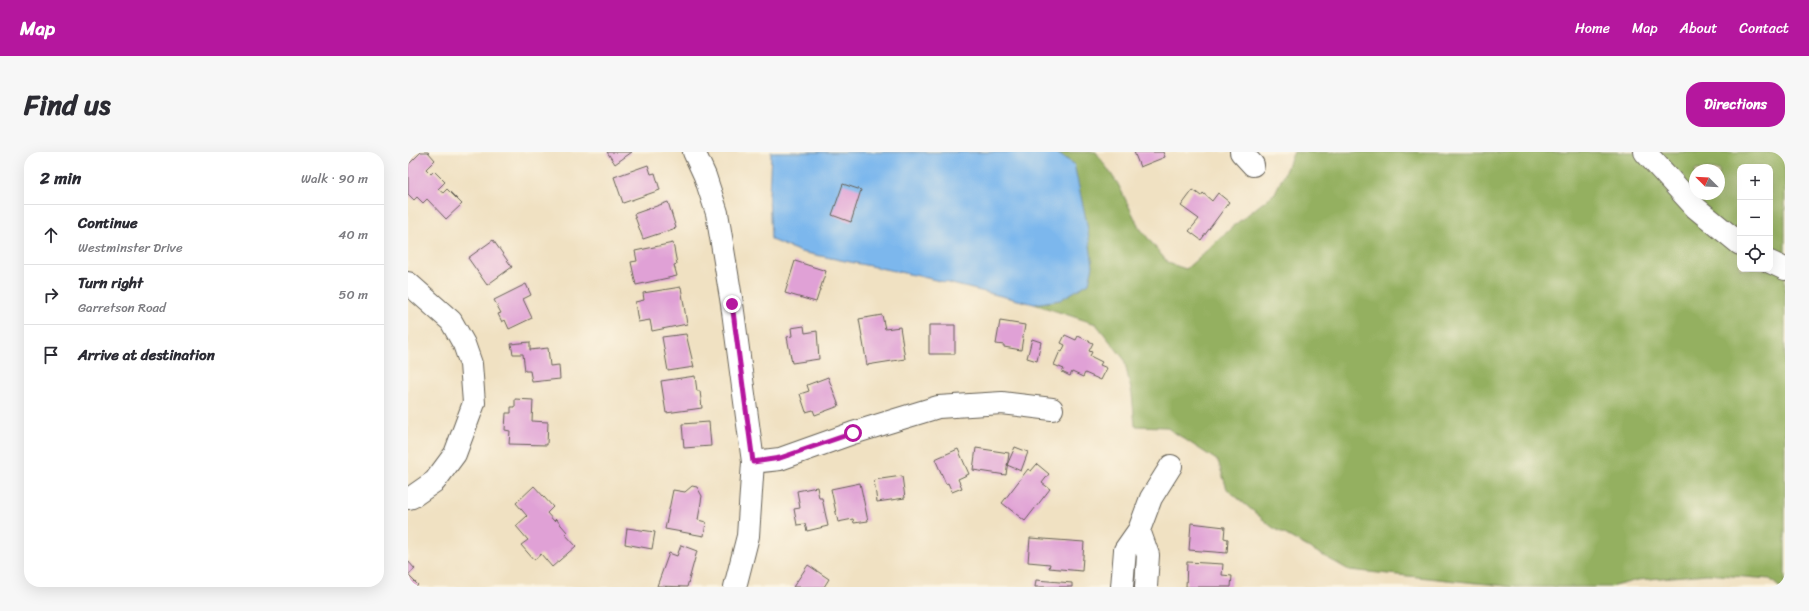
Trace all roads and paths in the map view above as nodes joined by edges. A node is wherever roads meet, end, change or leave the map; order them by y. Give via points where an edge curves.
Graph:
1 (694, 152) edge
2 (1645, 152) edge
3 (1737, 242) edge
4 (1773, 263) edge
5 (1785, 269) edge
6 (408, 284) edge
7 (1052, 409) dead end
8 (753, 462) junction
9 (1171, 466) dead end
10 (408, 498) edge
11 (1139, 530) junction
12 (735, 587) edge
13 (1122, 587) edge
14 (1146, 587) edge

1 - 8 street via 717,213
2 - 3 street via 1696,208
4 - 5 street
6 - 10 street via 451,322 464,344 471,364 474,403 455,454 435,481
7 - 8 street via 1002,402 938,407 780,458
8 - 12 street via 748,536
9 - 11 street via 1151,498
11 - 13 street via 1125,550
11 - 14 street via 1148,555

